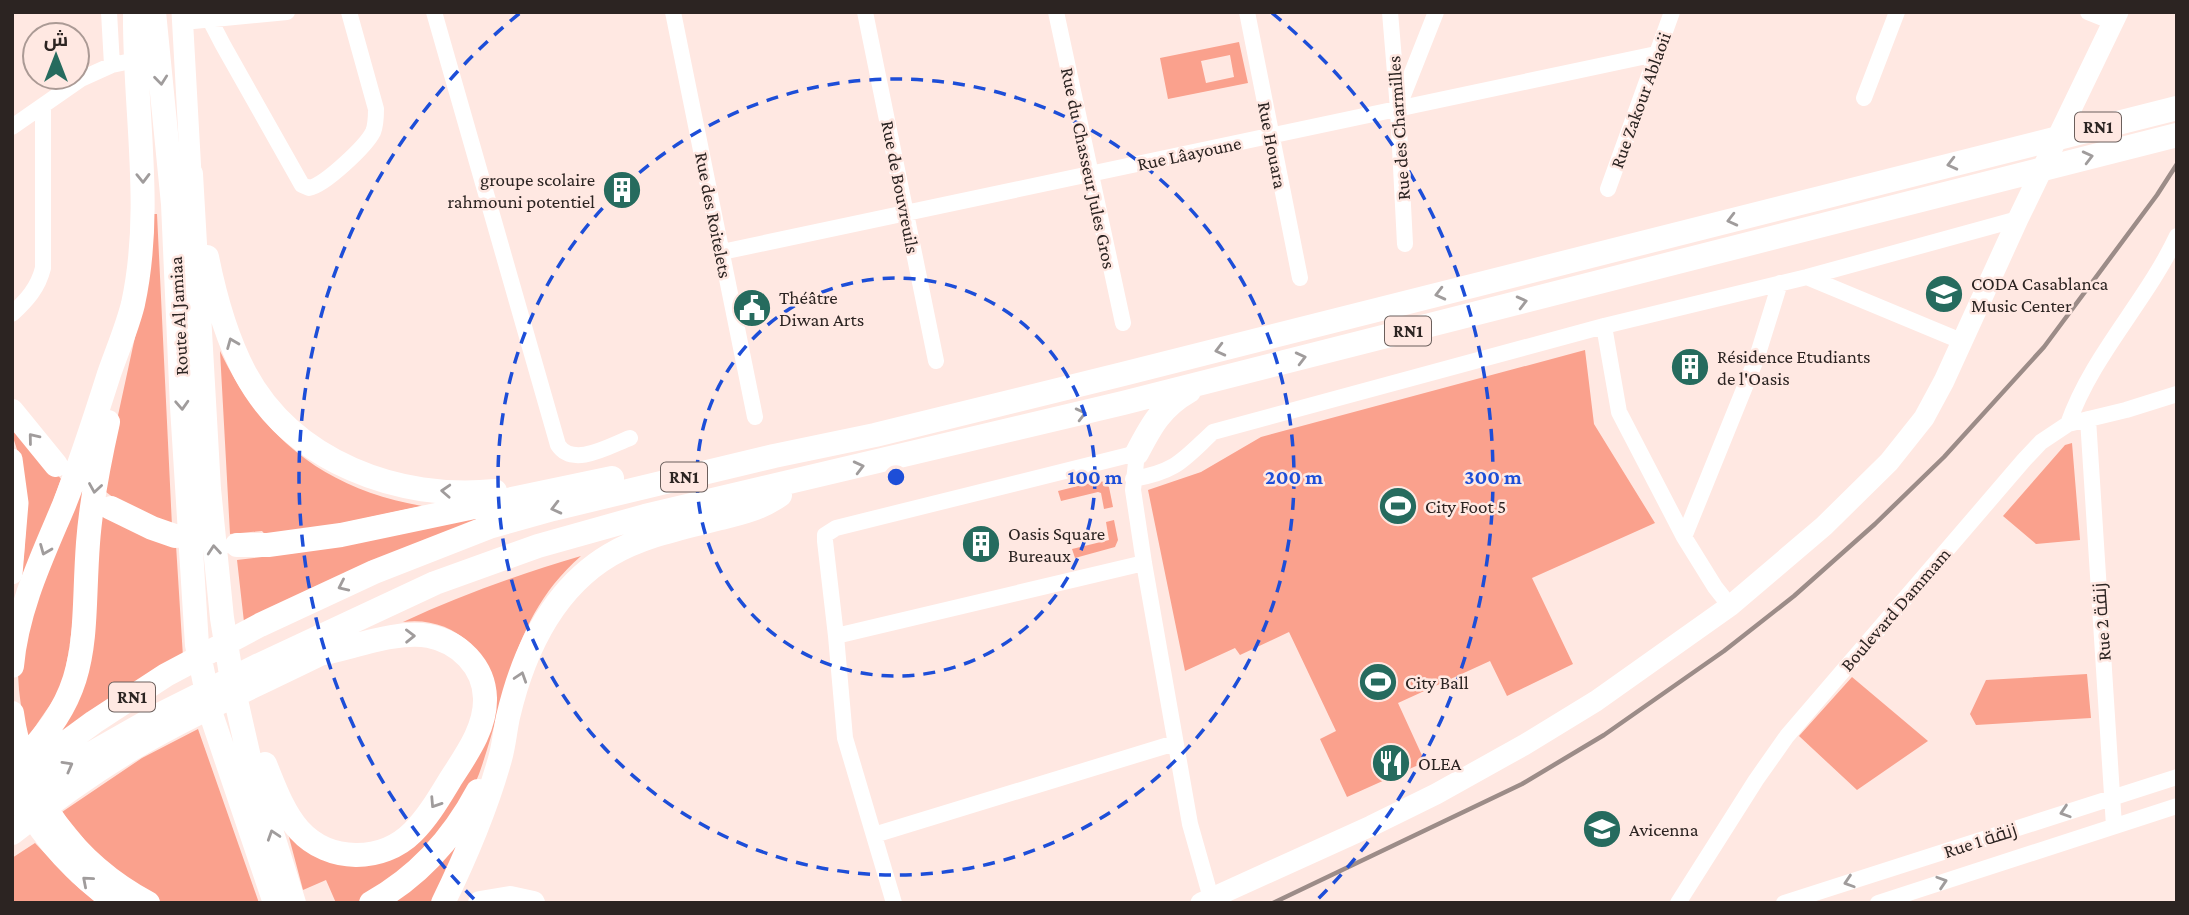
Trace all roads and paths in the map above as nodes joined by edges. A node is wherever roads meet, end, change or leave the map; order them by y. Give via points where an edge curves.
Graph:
1 (109, 12) edge
2 (135, 12) edge
3 (154, 12) edge
4 (287, 12) edge
5 (349, 12) edge
6 (434, 12) edge
7 (673, 12) edge
8 (865, 12) edge
9 (1056, 12) edge
10 (1247, 12) edge
11 (1390, 12) edge
12 (1436, 12) edge
13 (1672, 12) edge
14 (1897, 12) edge
15 (2088, 12) edge
16 (210, 16) edge
17 (182, 17) edge
18 (2115, 17) edge
19 (1656, 54) junction
20 (124, 63) junction
21 (1864, 98) dead end
22 (43, 106) junction
23 (2177, 108) edge
24 (1398, 109) junction
25 (12, 127) edge
26 (1271, 135) junction
27 (2177, 135) edge
28 (191, 174) junction
29 (1090, 174) junction
30 (1608, 189) dead end
31 (906, 213) junction
32 (2018, 219) junction
33 (2177, 236) edge
34 (1405, 244) dead end
35 (722, 252) junction
36 (1807, 277) junction
37 (1300, 278) dead end
38 (1780, 283) junction
39 (12, 314) edge
40 (1123, 323) dead end
41 (1604, 326) junction
42 (1961, 341) junction
43 (120, 349) junction
44 (936, 361) dead end
45 (1123, 374) junction
46 (1200, 384) junction
47 (2177, 394) edge
48 (1124, 403) junction
49 (12, 411) edge
50 (755, 417) dead end
51 (2088, 419) junction
52 (2068, 424) junction
53 (630, 438) dead end
54 (1137, 453) junction
55 (12, 459) edge
56 (56, 465) dead end
57 (1133, 480) junction
58 (793, 483) junction
59 (564, 488) junction
60 (111, 508) dead end
61 (175, 536) dead end
62 (1684, 537) junction
63 (237, 545) dead end
64 (1144, 563) junction
65 (12, 574) edge
66 (1730, 606) junction
67 (836, 636) junction
68 (319, 654) junction
69 (12, 666) edge
70 (238, 710) junction
71 (12, 713) edge
72 (508, 717) junction
73 (1175, 743) junction
74 (12, 768) edge
75 (2177, 776) edge
76 (12, 781) edge
77 (2112, 797) junction
78 (12, 804) edge
79 (2177, 806) edge
80 (2114, 826) junction
81 (12, 832) edge
82 (874, 835) junction
83 (69, 853) junction
84 (1206, 900) edge
85 (288, 902) edge
86 (114, 903) edge
87 (148, 903) edge
88 (371, 903) edge
89 (443, 903) edge
90 (480, 903) edge
91 (533, 903) edge
92 (894, 903) edge
93 (1678, 903) edge
94 (1784, 903) edge
95 (1878, 903) edge

1 - 20 street
2 - 20 highway
3 -> 85 highway, Route Al Jamiaa via 173,204 201,669 212,717
4 - 16 street
5 - 16 street via 376,122 363,145 322,183 309,188 302,185
6 - 53 street via 558,445 569,456 580,457
7 - 35 street, Rue des Roitelets
8 - 31 street, Rue de Bouvreuils
9 - 29 street, Rue du Chasseur Jules Gros
10 - 26 street, Rue Houara
11 - 24 street, Rue des Charmilles
12 - 24 street
13 - 19 street, Rue Zakour Ablaoii
14 - 21 street
15 - 18 street
16 - 17 street
17 - 28 main road, Route Al Jamiaa
18 - 32 main road
19 - 24 street, Rue Lâayoune
19 - 30 street, Rue Zakour Ablaoii
20 - 22 street via 81,79
20 -> 43 highway via 143,167 144,210 135,294
22 - 25 street
22 - 39 street via 43,268 32,294
23 -> 45 highway, RN1
24 - 26 street, Rue Lâayoune
24 - 34 street, Rue des Charmilles
26 - 29 street, Rue Lâayoune
26 - 37 street, Rue Houara
46 -> 27 highway, RN1
59 -> 28 highway via 453,492 401,487 348,468 305,441 265,401 232,346 211,276
70 -> 28 highway, Route Al Jamiaa via 222,618 209,489
29 - 31 street, Rue Lâayoune
29 - 40 street, Rue du Chasseur Jules Gros
31 - 35 street, Rue Lâayoune
31 - 44 street, Rue de Bouvreuils
32 - 36 street
32 - 42 main road
33 - 52 street via 2089,377
35 - 50 street, Rue des Roitelets
36 - 38 street
36 - 42 street
38 - 41 street
38 - 62 street via 1757,358
41 - 57 street via 1213,432 1174,468
41 - 62 street via 1619,412
42 - 66 main road via 1924,418 1895,455 1824,526
43 -> 69 highway via 22,610
43 -> 74 highway via 92,508 80,664 52,725
45 - 59 highway via 1002,393 788,443
45 -> 76 highway, RN1 via 489,527 374,572 260,625 166,676
46 - 48 highway, RN1
46 - 54 highway via 1172,400
47 - 51 street, Boulevard Dammam
48 - 54 highway via 1138,416
58 -> 48 highway, RN1
56 -> 49 highway
51 - 52 street, Boulevard Dammam
51 - 77 street, Rue 2 زنقة
52 - 93 street, Boulevard Dammam via 2024,460 1787,736
54 - 57 street
54 - 67 street via 830,530 825,541
55 - 65 main road via 18,503
57 - 64 street
58 - 68 highway via 497,571 420,602
72 -> 58 highway via 541,626 583,573 644,539 760,507
78 -> 58 highway, RN1 via 48,778 180,704 435,583 585,532
59 - 63 highway via 328,537
60 - 61 highway
62 - 66 street
64 - 67 street
64 - 73 street
66 - 84 main road via 1596,701 1524,745 1382,820
67 - 82 street via 845,738
68 -> 70 highway via 395,636 428,636 464,652 481,677 485,705 473,743 427,816 400,843 354,856 310,840 281,801
68 - 81 highway via 131,749
85 -> 70 highway
71 - 83 highway via 33,787
72 - 88 highway via 477,792 453,832 421,867
72 - 89 highway via 484,809
73 - 82 street
73 - 84 street
75 - 77 street, Rue 1 زنقة
76 - 83 main road via 32,818
77 - 80 street, Rue 2 زنقة
77 -> 94 street, Rue 1 زنقة
79 - 80 street, Rue 1 زنقة
95 -> 80 street, Rue 1 زنقة
82 - 92 street
86 -> 83 main road via 95,888
83 - 87 highway
90 - 91 highway via 510,898

